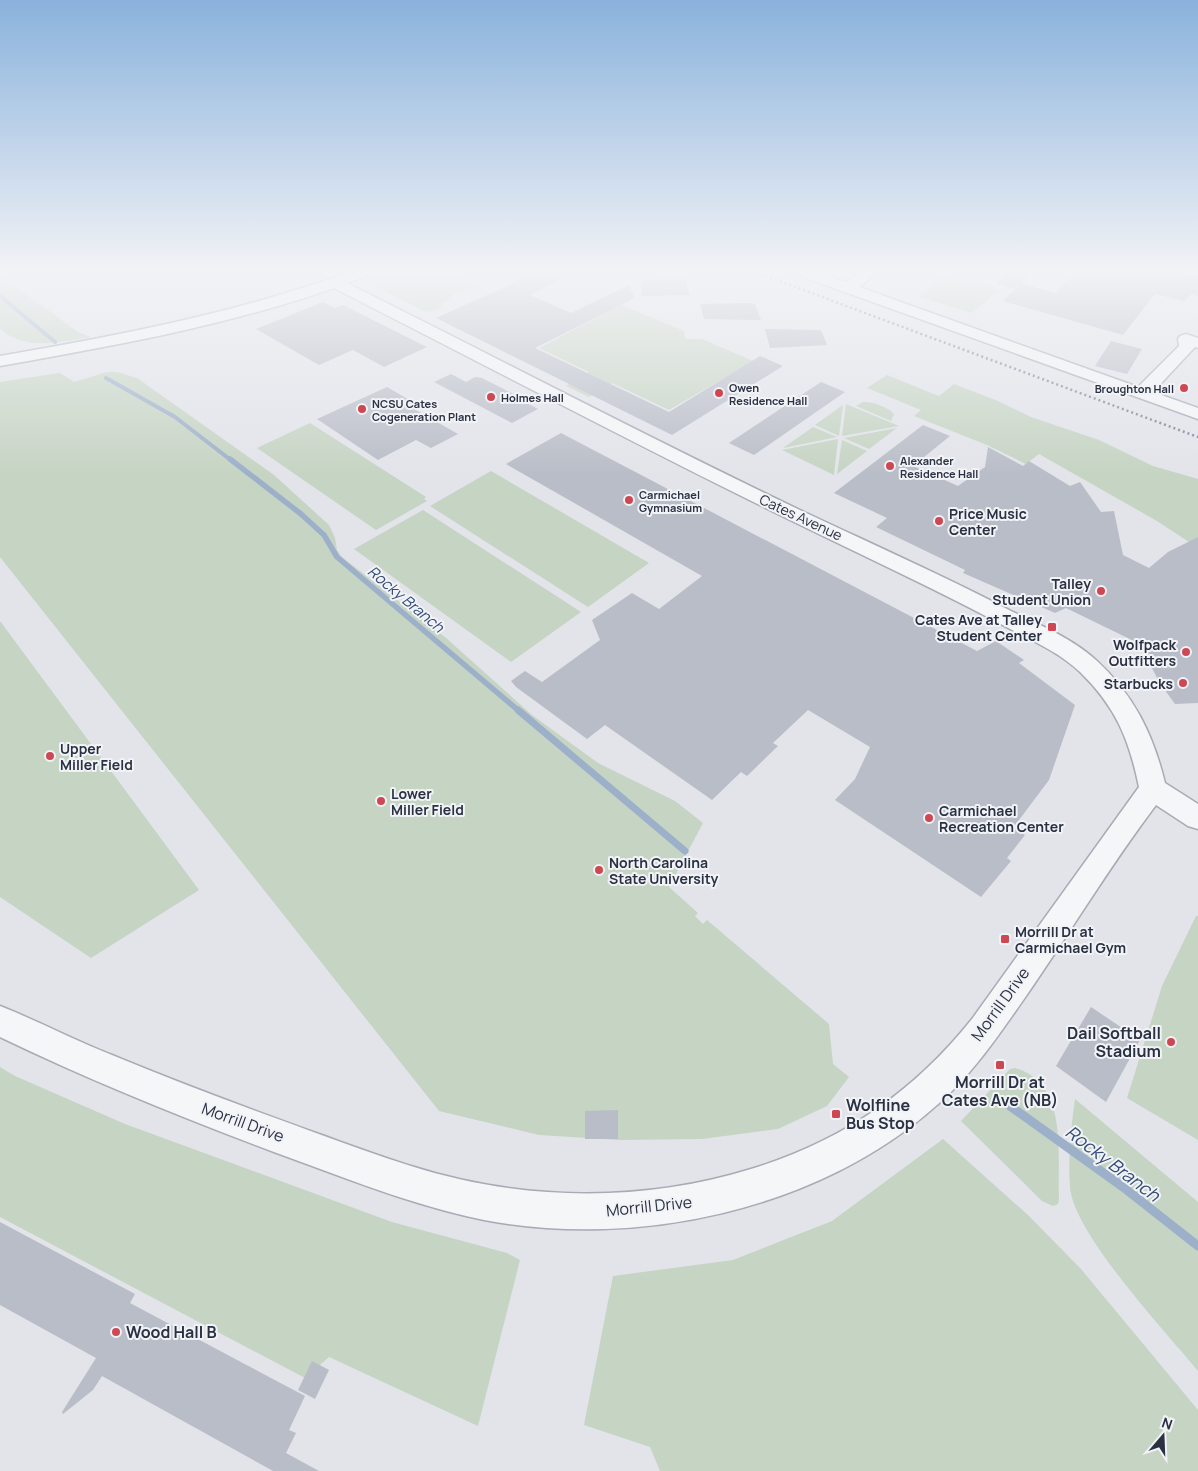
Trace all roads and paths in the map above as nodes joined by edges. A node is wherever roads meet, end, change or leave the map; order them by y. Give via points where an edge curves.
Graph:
1 (129, 338) edge
2 (444, 338) edge
3 (985, 338) edge
4 (1198, 343) edge
5 (0, 361) edge
6 (1141, 394) junction
7 (1198, 414) edge
8 (1153, 789) junction
9 (1198, 818) edge
10 (0, 1021) edge

1 - 5 street
2 - 8 street, Cates Avenue via 1057,644 1087,665 1111,691 1133,723
3 - 6 street
4 - 6 street via 1186,339 1187,347
6 - 7 street
8 - 9 street
8 - 10 street, Morrill Drive via 963,1055 921,1096 845,1148 764,1184 705,1200 637,1210 564,1212 504,1206 442,1193 392,1178 142,1085

